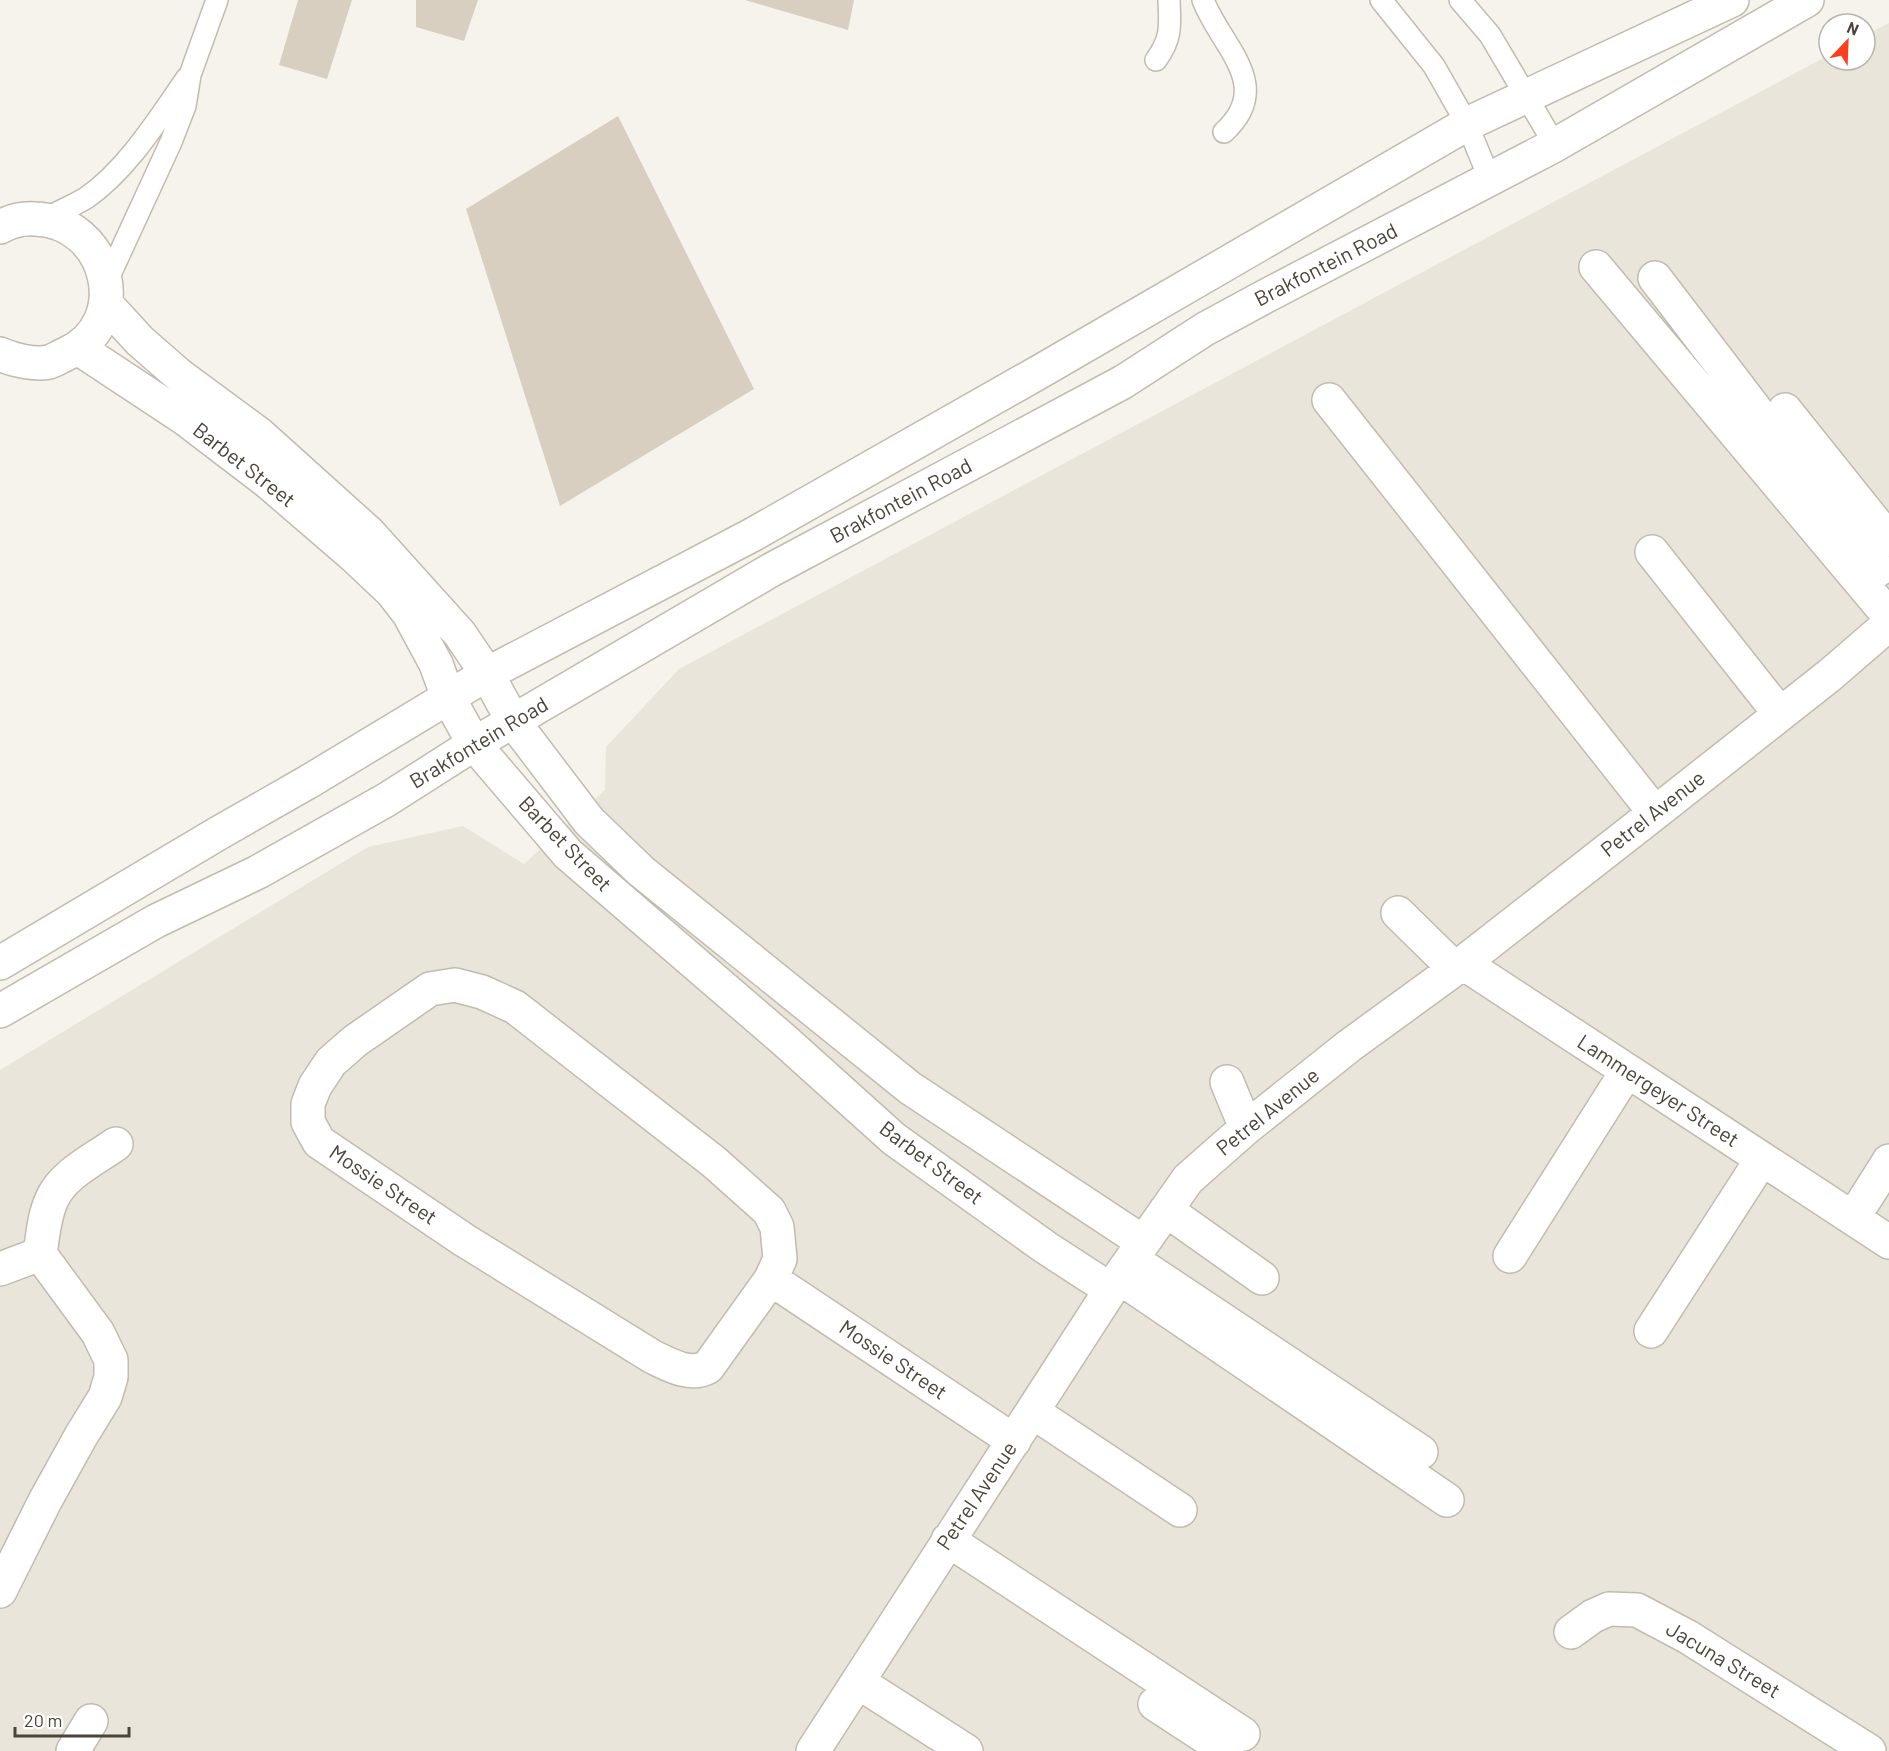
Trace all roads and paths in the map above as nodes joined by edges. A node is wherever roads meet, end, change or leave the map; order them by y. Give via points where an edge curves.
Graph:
1 (1169, 0) edge
2 (1203, 0) edge
3 (1381, 0) edge
4 (1460, 0) edge
5 (1732, 0) edge
6 (1807, 0) edge
7 (210, 3) edge
8 (1156, 60) dead end
9 (190, 75) junction
10 (1526, 96) junction
11 (1467, 124) junction
12 (1224, 132) dead end
13 (1555, 145) junction
14 (1490, 180) junction
15 (45, 219) junction
16 (2, 223) edge
17 (1596, 267) dead end
18 (1655, 278) dead end
19 (106, 293) junction
20 (78, 348) junction
21 (5, 359) edge
22 (1329, 400) dead end
23 (1785, 410) dead end
24 (1889, 540) edge
25 (1652, 552) dead end
26 (1889, 585) edge
27 (1886, 632) edge
28 (487, 674) junction
29 (448, 697) junction
30 (1780, 714) junction
31 (513, 721) junction
32 (474, 744) junction
33 (1654, 813) junction
34 (1398, 913) dead end
35 (0, 963) edge
36 (1459, 966) junction
37 (0, 1011) edge
38 (1627, 1071) junction
39 (1227, 1082) dead end
40 (946, 1112) junction
41 (1246, 1128) junction
42 (116, 1144) dead end
43 (913, 1153) junction
44 (1762, 1159) junction
45 (1889, 1161) edge
46 (1166, 1210) junction
47 (1853, 1218) junction
48 (1889, 1242) edge
49 (40, 1254) junction
50 (1510, 1256) dead end
51 (1126, 1267) junction
52 (0, 1269) edge
53 (1262, 1278) dead end
54 (771, 1279) junction
55 (1651, 1330) dead end
56 (1033, 1412) junction
57 (1014, 1441) junction
58 (1421, 1452) dead end
59 (1447, 1500) dead end
60 (1180, 1510) dead end
61 (942, 1549) junction
62 (0, 1591) edge
63 (1571, 1632) dead end
64 (858, 1682) junction
65 (91, 1721) dead end
66 (1235, 1742) edge
67 (73, 1751) edge
68 (813, 1751) edge
69 (966, 1751) edge
70 (1869, 1751) edge

1 - 8 lane via 1169,39
2 - 12 lane via 1245,82 1243,106 1236,121
3 - 11 lane via 1434,66
4 - 10 lane via 1490,35
5 - 10 street, Brakfontein Road
6 - 13 street, Brakfontein Road
7 - 9 lane
9 - 15 lane via 115,172 86,197
9 - 19 lane via 185,106
10 - 11 street, Brakfontein Road
10 - 13 lane
11 - 14 lane
11 - 28 street, Brakfontein Road via 752,535
13 - 14 street, Brakfontein Road
14 - 31 street, Brakfontein Road via 1205,329 1123,382 771,570
15 - 16 street
15 - 19 street via 67,226 86,240 99,258
17 - 27 street
18 - 26 street
19 - 20 street via 100,321
19 - 28 street, Barbet Street via 140,341 267,441 369,533 460,634
20 - 21 street via 48,362
20 - 29 street, Barbet Street via 194,425 354,556 409,614 436,664
22 - 33 street
23 - 24 street
25 - 30 street
27 - 30 street, Petrel Avenue
28 - 29 street, Brakfontein Road
28 - 31 street, Barbet Street
29 - 32 street, Barbet Street
29 - 35 street, Brakfontein Road
30 - 33 street, Petrel Avenue
31 - 32 street, Brakfontein Road
31 - 40 street, Barbet Street via 589,821 641,871 884,1068
32 - 37 street, Brakfontein Road via 386,800 258,872 156,921
32 - 43 street, Barbet Street via 568,854
33 - 36 street, Petrel Avenue
34 - 36 street, Lammergeyer Street
36 - 38 street, Lammergeyer Street
36 - 41 street, Petrel Avenue
38 - 44 street, Lammergeyer Street
38 - 50 street
39 - 41 street
40 - 43 street
40 - 51 street, Barbet Street
41 - 46 street, Petrel Avenue via 1188,1179
42 - 49 street via 68,1179 52,1197
43 - 51 street, Barbet Street via 1045,1247
44 - 47 street, Lammergeyer Street
44 - 55 street
45 - 47 street
46 - 51 street, Petrel Avenue
46 - 53 street
47 - 48 street, Lammergeyer Street
49 - 52 street
49 - 62 street via 98,1333 111,1360 111,1377 105,1397 50,1492
51 - 56 street, Petrel Avenue
51 - 58 street
51 - 59 street
54 - 54 street, Mossie Street via 780,1259 777,1227 769,1211 714,1162 515,1007 482,992 455,985 430,989 355,1041 332,1062 315,1086 308,1104 308,1122 319,1142 464,1240 676,1368 693,1371 708,1367
54 - 57 street, Mossie Street
56 - 57 street, Petrel Avenue
56 - 60 street
57 - 61 street, Petrel Avenue
61 - 64 street, Petrel Avenue
61 - 66 street
63 - 70 street, Jacuna Street via 1609,1609 1638,1610 1688,1637
64 - 68 street, Petrel Avenue
64 - 69 street
65 - 67 street

